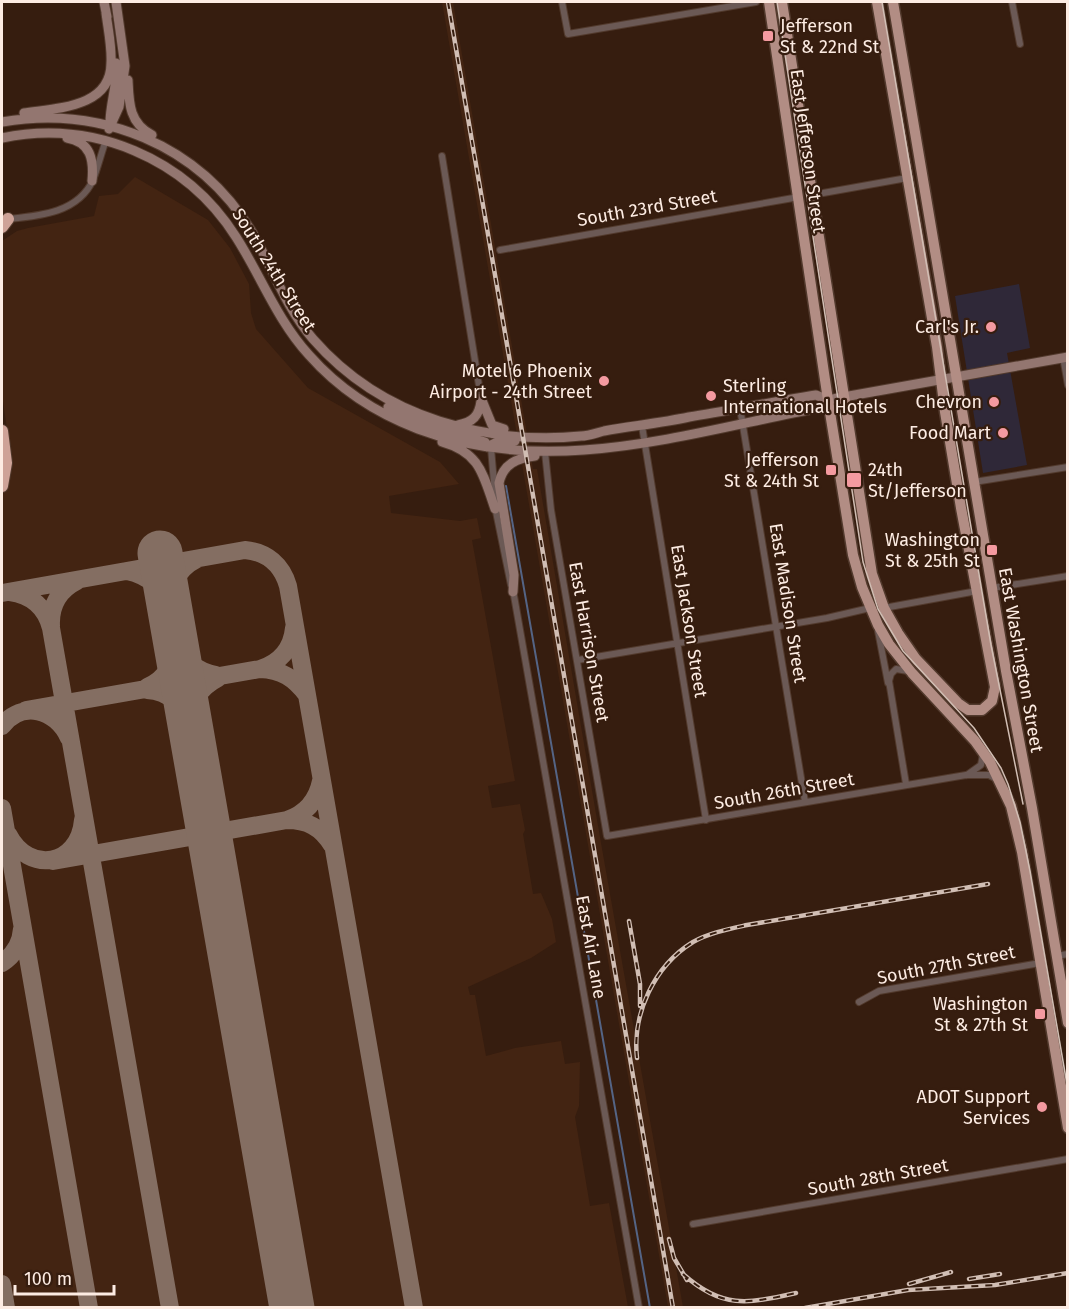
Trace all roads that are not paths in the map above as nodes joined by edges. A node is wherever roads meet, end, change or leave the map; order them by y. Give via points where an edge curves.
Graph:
1 (104, 2) edge
2 (562, 2) edge
3 (756, 2) edge
4 (769, 2) edge
5 (782, 2) edge
6 (878, 2) edge
7 (893, 2) edge
8 (1012, 2) edge
9 (117, 6) edge
10 (106, 13) junction
11 (1020, 44) dead end
12 (125, 66) junction
13 (908, 90) junction
14 (2, 117) edge
15 (2, 122) edge
16 (110, 126) junction
17 (2, 138) edge
18 (106, 140) junction
19 (2, 142) edge
20 (442, 156) dead end
21 (905, 160) junction
22 (198, 171) junction
23 (908, 178) junction
24 (92, 181) junction
25 (812, 195) junction
26 (798, 197) junction
27 (5, 223) edge
28 (817, 227) junction
29 (500, 250) dead end
30 (814, 306) junction
31 (1065, 357) edge
32 (957, 377) junction
33 (940, 380) junction
34 (1068, 385) edge
35 (373, 393) junction
36 (845, 397) junction
37 (481, 398) junction
38 (828, 400) junction
39 (371, 407) junction
40 (740, 408) junction
41 (743, 423) junction
42 (455, 425) junction
43 (642, 426) junction
44 (2, 431) edge
45 (602, 431) junction
46 (579, 437) junction
47 (644, 443) junction
48 (489, 447) junction
49 (545, 454) junction
50 (1068, 467) edge
51 (974, 482) junction
52 (2, 486) edge
53 (495, 509) junction
54 (1068, 576) edge
55 (992, 588) junction
56 (977, 591) junction
57 (513, 592) junction
58 (870, 608) junction
59 (885, 608) junction
60 (878, 625) junction
61 (776, 626) junction
62 (985, 635) junction
63 (677, 643) junction
64 (578, 660) junction
65 (912, 673) junction
66 (935, 679) junction
67 (890, 689) junction
68 (982, 710) joint
69 (1018, 741) junction
70 (983, 750) junction
71 (966, 775) junction
72 (1001, 783) junction
73 (906, 784) junction
74 (805, 802) junction
75 (706, 820) junction
76 (607, 836) joint
77 (1062, 955) edge
78 (1040, 963) junction
79 (859, 1002) dead end
80 (1068, 1023) edge
81 (1068, 1128) edge
82 (1068, 1160) edge
83 (693, 1224) dead end
84 (639, 1308) edge

1 - 10 main road
2 - 3 street via 568,34
4 - 26 main road, East Jefferson Street
5 - 25 main road, East Jefferson Street
6 - 21 main road, East Washington Street
7 - 13 main road, East Washington Street
8 - 11 street
9 - 10 main road
9 - 12 main road
10 - 14 main road via 111,66 100,92 80,104
10 - 16 main road via 117,66
12 - 16 main road via 119,107
12 - 22 main road via 135,121 147,133 187,156
13 - 21 main road, East Washington Street
13 - 32 main road, East Washington Street
15 - 16 main road, South 24th Street via 60,118
16 - 18 main road
16 - 22 main road, South 24th Street via 156,143
17 - 18 main road, South 24th Street via 54,133
18 - 24 street
18 - 39 main road, South 24th Street via 169,168 216,208 290,332 326,372
19 - 24 main road via 50,137 78,141 91,155
20 - 37 street
21 - 23 main road, East Washington Street
22 - 35 main road, South 24th Street via 242,218 312,337
23 - 25 street
23 - 33 main road, East Washington Street
24 - 27 street via 82,196 67,207
25 - 28 main road, East Jefferson Street
26 - 29 street, South 23rd Street
26 - 30 main road, East Jefferson Street
28 - 30 main road, East Jefferson Street
28 - 36 main road, East Jefferson Street
30 - 38 main road, East Jefferson Street
31 - 32 main road, South 24th Street
31 - 34 street
32 - 33 main road, South 24th Street
32 - 51 main road, East Washington Street
33 - 36 main road, South 24th Street
33 - 56 main road, East Washington Street
35 - 42 main road, South 24th Street
35 - 48 main road via 398,412 430,426 480,439
36 - 38 main road, South 24th Street
36 - 59 main road, East Jefferson Street via 872,574
37 - 42 main road via 474,419
37 - 45 main road via 495,428
38 - 40 main road, South 24th Street via 816,395
38 - 41 main road, South 24th Street via 818,408
38 - 58 main road, East Jefferson Street via 853,555
39 - 48 main road, South 24th Street via 421,430
39 - 53 main road via 392,424 467,452 481,470
40 - 41 street, East Madison Street
40 - 43 main road, South 24th Street
41 - 47 main road, South 24th Street
41 - 61 street, East Madison Street
42 - 46 main road, South 24th Street via 523,436
43 - 45 main road, South 24th Street
43 - 47 street, East Jackson Street
44 - 52 highway via 6,463
45 - 46 main road, South 24th Street
46 - 48 main road via 545,443 503,441
47 - 49 main road, South 24th Street
47 - 63 street, East Jackson Street
48 - 49 main road, South 24th Street
48 - 53 street, East Air Lane
48 - 57 street, East Air Lane
49 - 57 main road via 519,458 500,477
49 - 64 street, East Harrison Street
50 - 51 street
51 - 55 main road, East Washington Street
53 - 57 street, East Air Lane
54 - 55 street
55 - 69 main road, East Washington Street
56 - 59 street
56 - 62 main road, East Washington Street
57 - 84 street, East Air Lane
58 - 60 main road, East Jefferson Street
58 - 61 street
59 - 66 main road, East Jefferson Street via 916,659
60 - 65 main road, East Jefferson Street
60 - 67 street, East Jefferson Street
61 - 63 street
61 - 74 street, East Madison Street
62 - 68 main road, East Washington Street via 995,692
62 - 69 main road via 997,660
63 - 64 street
63 - 75 street, East Jackson Street
64 - 76 street, East Harrison Street
65 - 67 street via 894,671
65 - 70 main road, East Jefferson Street
66 - 68 main road, East Jefferson Street via 963,708
66 - 70 main road, East Jefferson Street
67 - 73 street, East Jefferson Street
69 - 77 main road, East Washington Street
70 - 71 street via 982,764
70 - 72 main road, East Jefferson Street
71 - 72 street, South 26th Street via 988,775
71 - 73 street, South 26th Street
72 - 78 main road, East Jefferson Street via 1015,819
73 - 74 street, South 26th Street
74 - 75 street, South 26th Street
75 - 76 street, South 26th Street
77 - 80 main road, East Washington Street
78 - 79 street, South 27th Street via 879,990
78 - 81 main road
82 - 83 street, South 28th Street

